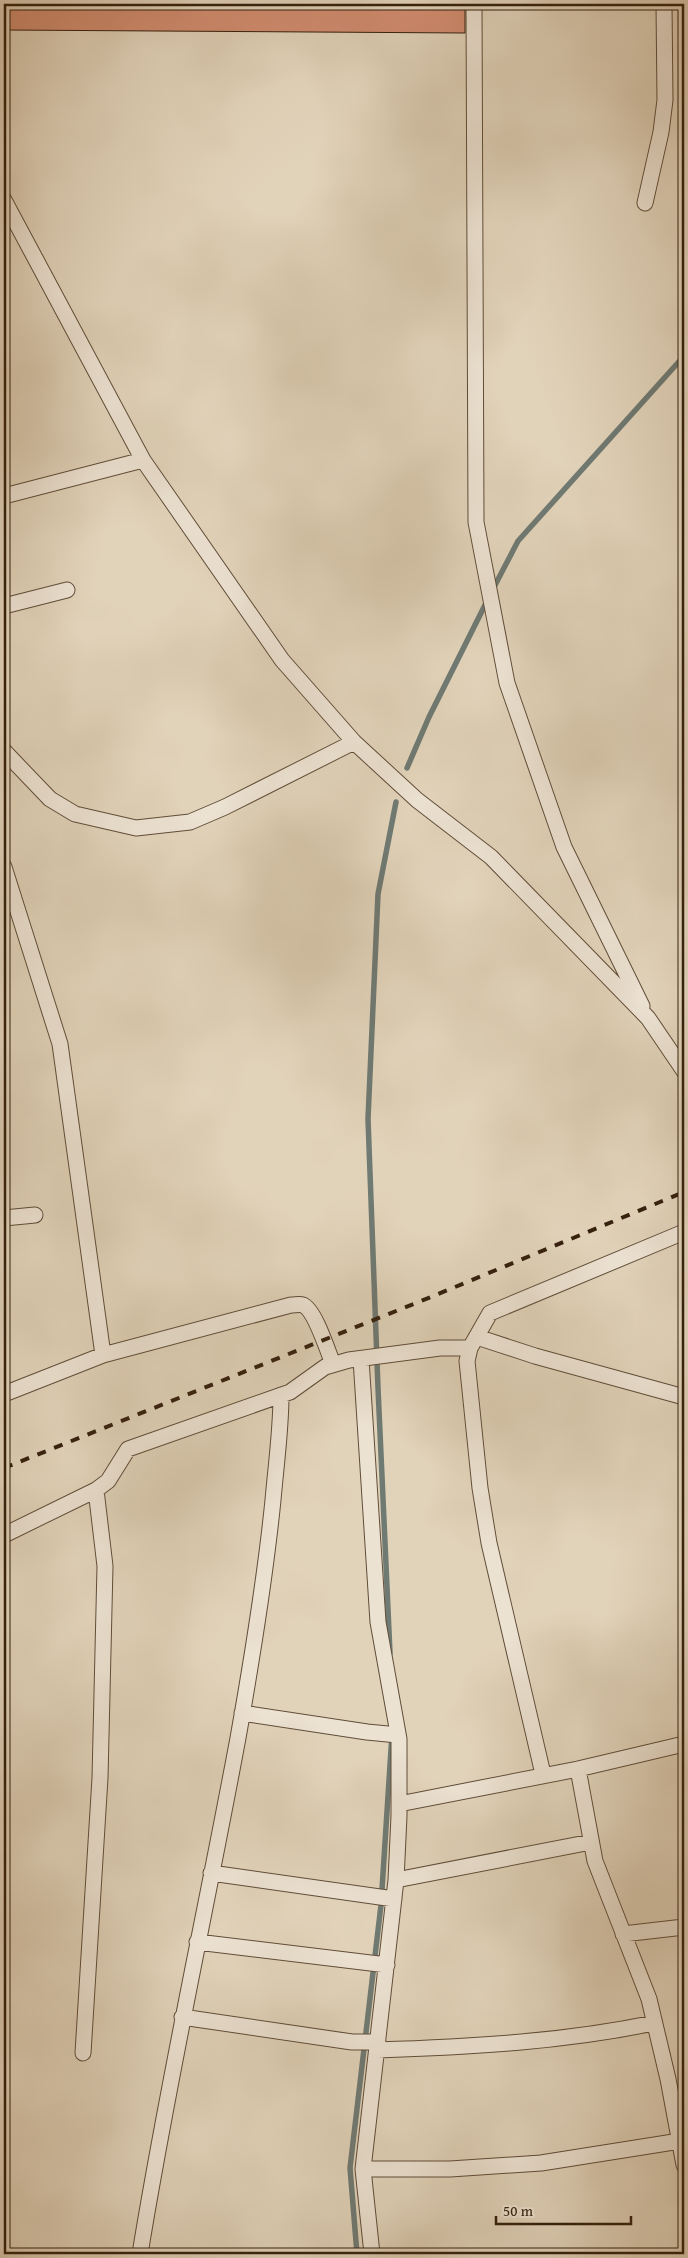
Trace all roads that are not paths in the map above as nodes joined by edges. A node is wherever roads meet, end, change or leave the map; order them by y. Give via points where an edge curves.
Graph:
1 (474, 4) edge
2 (664, 4) edge
3 (4, 200) edge
4 (645, 203) dead end
5 (143, 460) junction
6 (4, 496) edge
7 (67, 590) dead end
8 (4, 606) edge
9 (354, 742) junction
10 (4, 751) edge
11 (4, 867) edge
12 (648, 1018) junction
13 (684, 1071) edge
14 (35, 1216) dead end
15 (4, 1218) edge
16 (684, 1232) edge
17 (473, 1342) junction
18 (103, 1355) junction
19 (361, 1359) junction
20 (333, 1364) junction
21 (4, 1394) edge
22 (280, 1395) junction
23 (684, 1397) edge
24 (96, 1490) junction
25 (4, 1535) edge
26 (242, 1713) junction
27 (398, 1735) junction
28 (684, 1744) edge
29 (578, 1769) junction
30 (543, 1774) junction
31 (400, 1804) junction
32 (591, 1842) junction
33 (212, 1873) junction
34 (396, 1880) junction
35 (394, 1899) junction
36 (684, 1927) edge
37 (623, 1934) junction
38 (197, 1942) junction
39 (386, 1965) junction
40 (182, 2017) junction
41 (654, 2023) junction
42 (377, 2046) junction
43 (82, 2053) dead end
44 (680, 2141) junction
45 (684, 2165) edge
46 (363, 2169) junction
47 (140, 2254) edge
48 (372, 2254) edge

1 - 12 street via 476,522 507,683 564,847
2 - 4 street via 665,100
3 - 5 street
5 - 6 street
5 - 9 street via 282,660
7 - 8 street
9 - 10 street via 190,822 136,828 75,814 50,799
9 - 12 street via 418,800 491,857
11 - 18 street via 60,1044
12 - 13 street
14 - 15 street
16 - 17 street via 490,1313
17 - 19 street
17 - 23 street
17 - 30 street via 467,1361 480,1488 489,1543
18 - 20 street via 291,1305 302,1305 316,1322
18 - 21 street
19 - 20 street
19 - 27 street via 378,1622
20 - 22 street
22 - 24 street via 128,1449 108,1481
22 - 26 street via 281,1421 270,1534 256,1640
24 - 25 street
24 - 43 street via 106,1566 100,1778
26 - 27 street
26 - 33 street
27 - 31 street
28 - 29 street
29 - 30 street
29 - 32 street
30 - 31 street
31 - 34 street
32 - 34 street
32 - 37 street via 594,1861
33 - 35 street
33 - 38 street
34 - 35 street
35 - 39 street
36 - 37 street
37 - 41 street via 649,1999
38 - 39 street
38 - 40 street
39 - 42 street
40 - 42 street
40 - 47 street
41 - 42 street via 520,2044
41 - 44 street
42 - 46 street
44 - 45 street
44 - 46 street via 541,2163 450,2169
46 - 48 street

